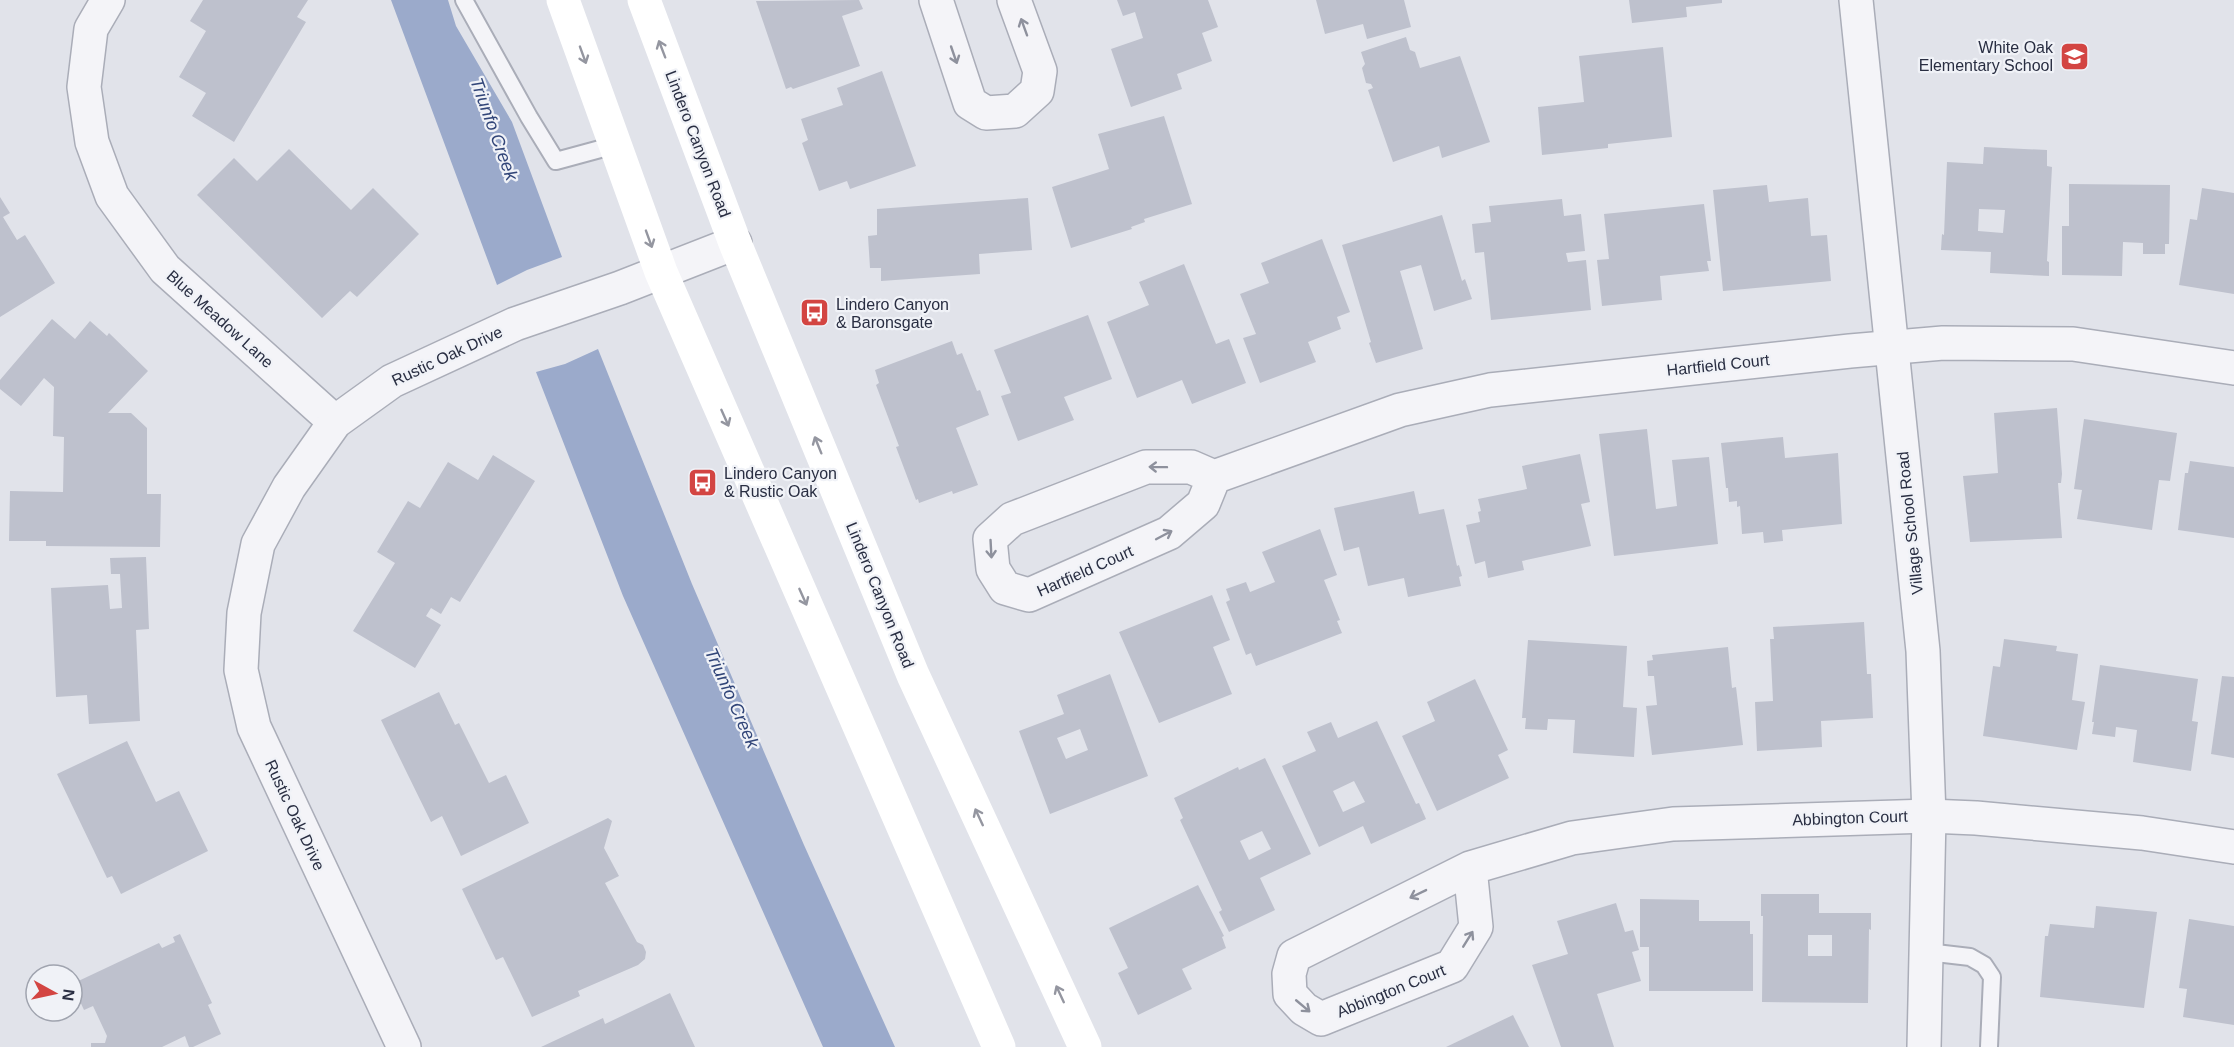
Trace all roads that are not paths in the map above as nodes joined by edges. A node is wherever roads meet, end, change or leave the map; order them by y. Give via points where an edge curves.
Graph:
1 (108, 0) edge
2 (464, 0) edge
3 (564, 0) edge
4 (644, 0) edge
5 (936, 0) edge
6 (1014, 0) edge
7 (1856, 0) edge
8 (615, 146) junction
9 (735, 243) junction
10 (661, 272) junction
11 (1891, 347) junction
12 (2234, 368) edge
13 (334, 422) junction
14 (1214, 477) junction
15 (1929, 816) junction
16 (2234, 847) edge
17 (1470, 868) junction
18 (1927, 952) junction
19 (404, 1047) edge
20 (999, 1047) edge
21 (1085, 1047) edge
22 (1924, 1047) edge
23 (1989, 1047) edge

1 - 13 street, Blue Meadow Lane via 91,29 84,87 92,142 112,196 165,269
2 - 8 lane via 556,161
3 -> 8 street
9 -> 4 street, Lindero Canyon Road
5 -> 6 street via 970,102 986,113 1015,111 1037,92 1040,71
7 - 11 street, Village School Road
8 -> 10 street
9 - 10 street, Rustic Oak Drive
21 -> 9 street, Lindero Canyon Road via 913,675
10 - 13 street, Rustic Oak Drive via 515,324 392,381
10 -> 20 street
11 - 12 street, Hartfield Court via 1942,343 2073,344
11 - 14 street, Hartfield Court via 1490,390 1400,410
11 - 15 street, Village School Road via 1923,651
13 - 19 street, Rustic Oak Drive via 289,487 258,544 244,613 241,670 254,727
14 -> 14 street, Hartfield Court via 1191,467 1146,467 1012,519 990,539 993,569 1005,588 1029,595 1169,533 1203,504
15 - 16 street, Abbington Court via 2076,826
15 - 17 street, Abbington Court via 1673,824 1572,838
15 - 18 street, Village School Road
17 -> 17 street, Abbington Court via 1294,956 1289,974 1290,994 1321,1019 1452,966 1476,927
18 - 22 street, Village School Road
18 - 23 lane via 1970,957 1984,964 1992,977

